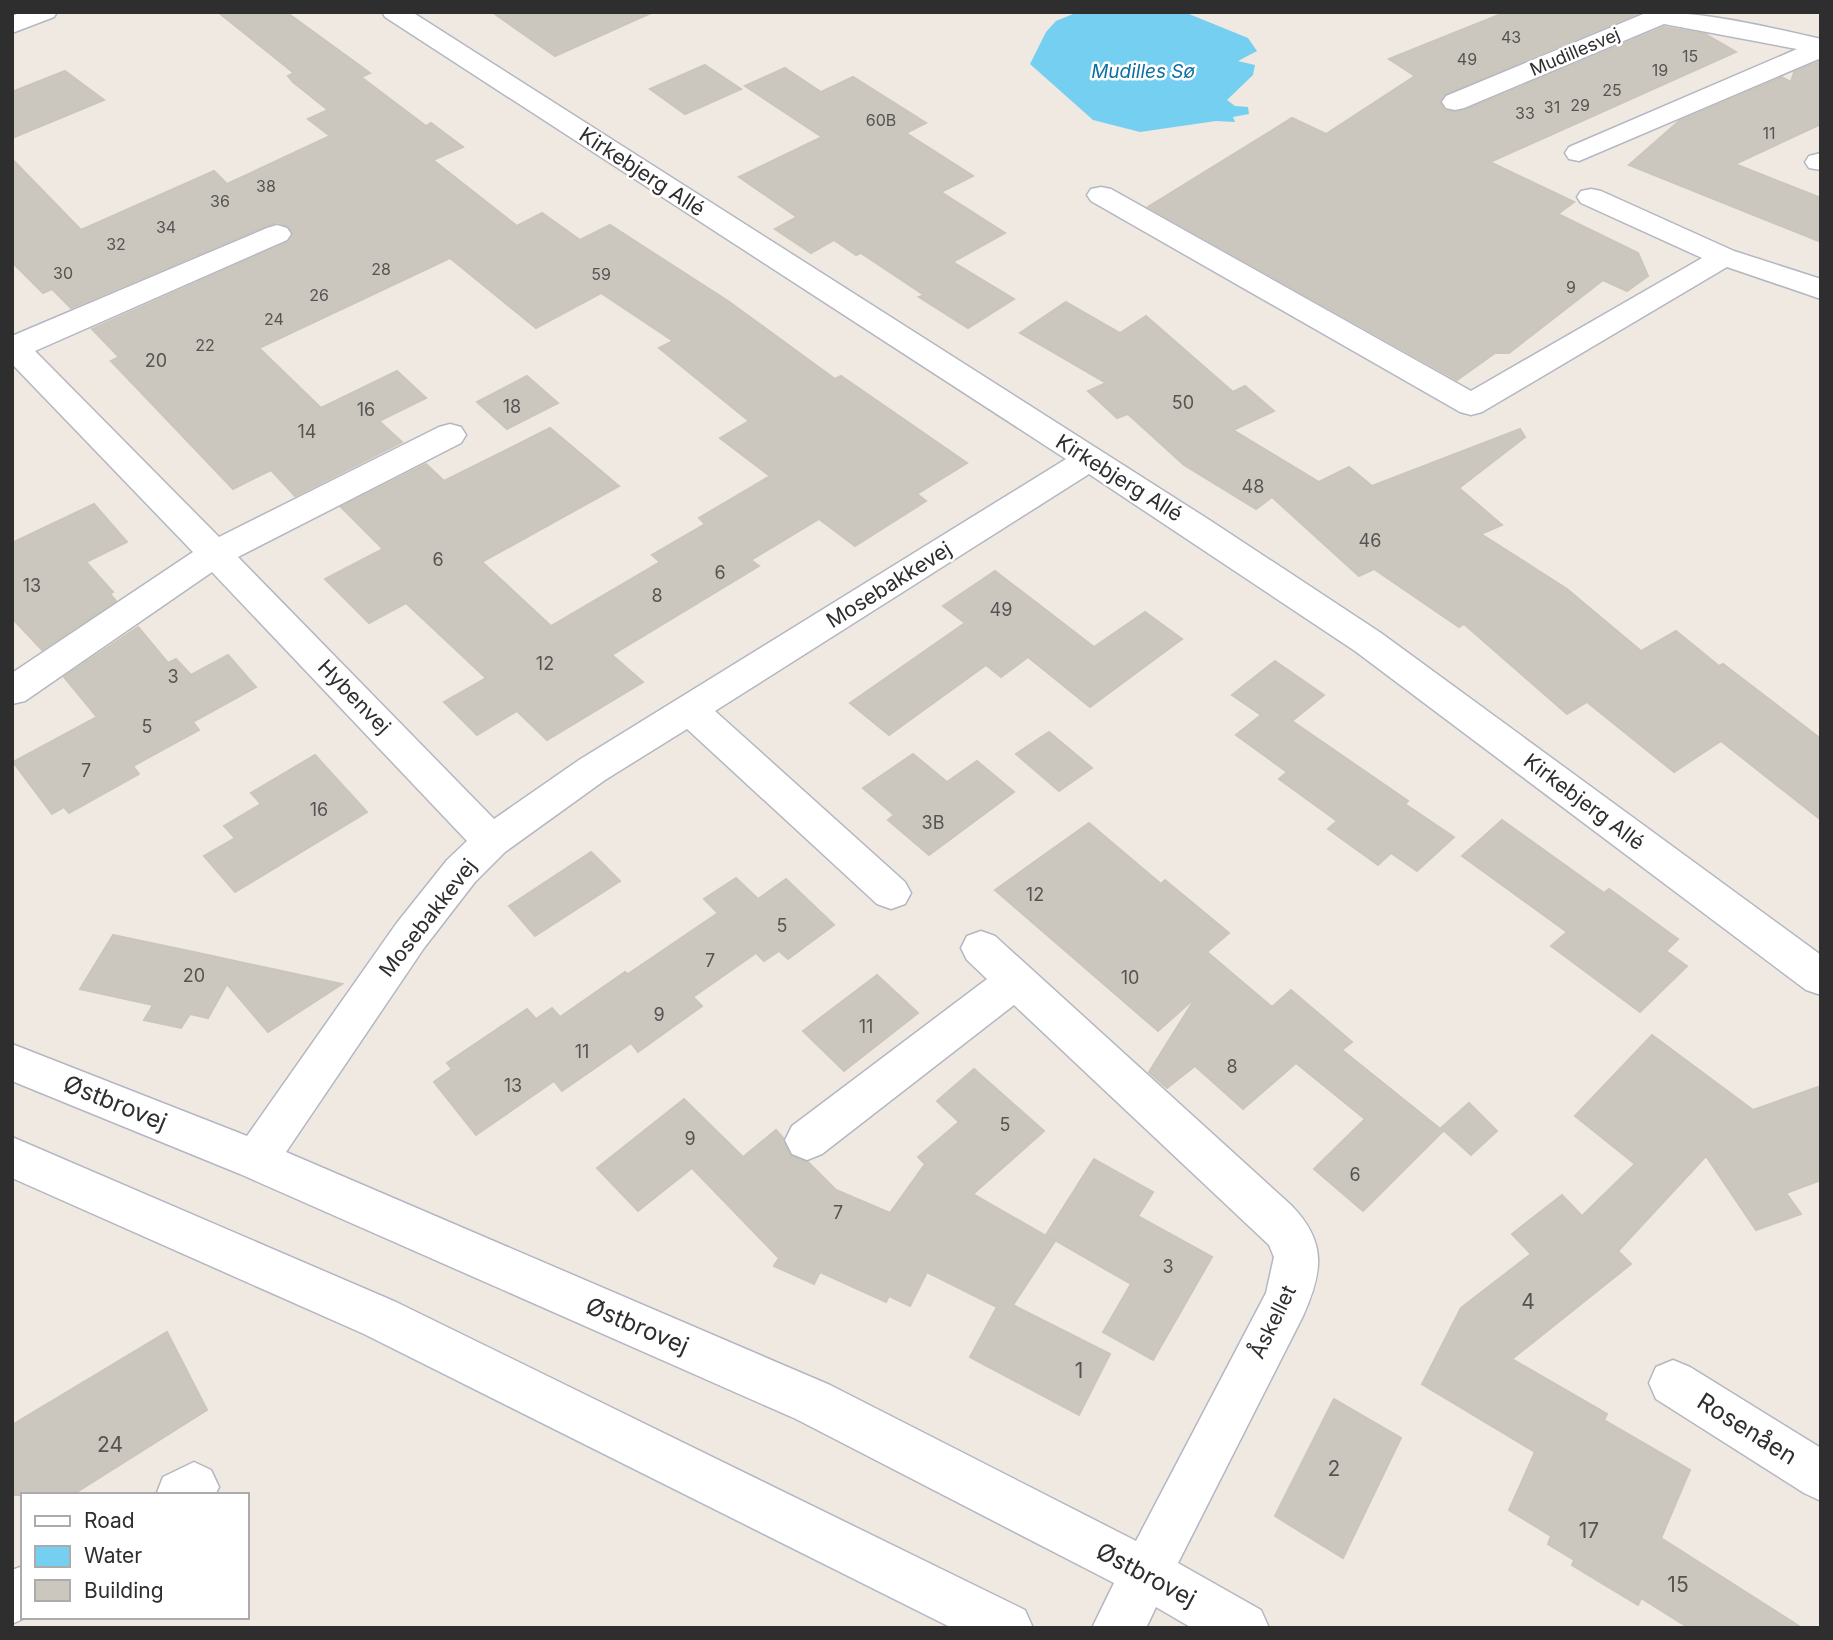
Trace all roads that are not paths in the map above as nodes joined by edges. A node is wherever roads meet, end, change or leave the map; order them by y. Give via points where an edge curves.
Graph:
1 (44, 12) edge
2 (394, 12) edge
3 (1756, 22) edge
4 (12, 24) edge
5 (1821, 47) edge
6 (1455, 102) dead end
7 (1579, 153) dead end
8 (1101, 195) dead end
9 (1591, 197) dead end
10 (277, 234) dead end
11 (1724, 257) junction
12 (1821, 290) edge
13 (13, 349) edge
14 (448, 434) dead end
15 (1089, 459) junction
16 (215, 554) junction
17 (12, 691) edge
18 (690, 710) junction
19 (491, 841) junction
20 (891, 893) dead end
21 (981, 948) dead end
22 (1821, 978) edge
23 (1016, 979) junction
24 (12, 1062) edge
25 (807, 1140) dead end
26 (12, 1157) edge
27 (256, 1160) junction
28 (1672, 1383) dead end
29 (1821, 1476) edge
30 (1146, 1573) junction
31 (1007, 1628) edge
32 (1118, 1628) edge
33 (1243, 1628) edge

1 - 4 street
2 - 15 street, Kirkebjerg Allé
3 - 5 street, Mudillesvej
3 - 6 street, Mudillesvej via 1661,16
5 - 7 street, Mudillesvej
8 - 11 street via 1471,405
9 - 11 street
10 - 13 street, Hybenvej
11 - 12 street
13 - 16 street, Hybenvej
14 - 16 street
15 - 18 street, Mosebakkevej
15 - 22 street, Kirkebjerg Allé via 1368,642
16 - 17 street
16 - 19 street, Hybenvej
18 - 19 street, Mosebakkevej via 592,770
18 - 20 street
19 - 27 street, Mosebakkevej via 410,936
21 - 23 street, Åskellet
23 - 25 street
23 - 30 street, Åskellet via 1276,1220 1297,1247 1287,1300
24 - 27 street, Østbrovej
26 - 31 street via 380,1318
27 - 30 street, Østbrovej via 813,1402
28 - 29 street, Rosenåen
30 - 32 street, Åskellet
30 - 33 street, Østbrovej

